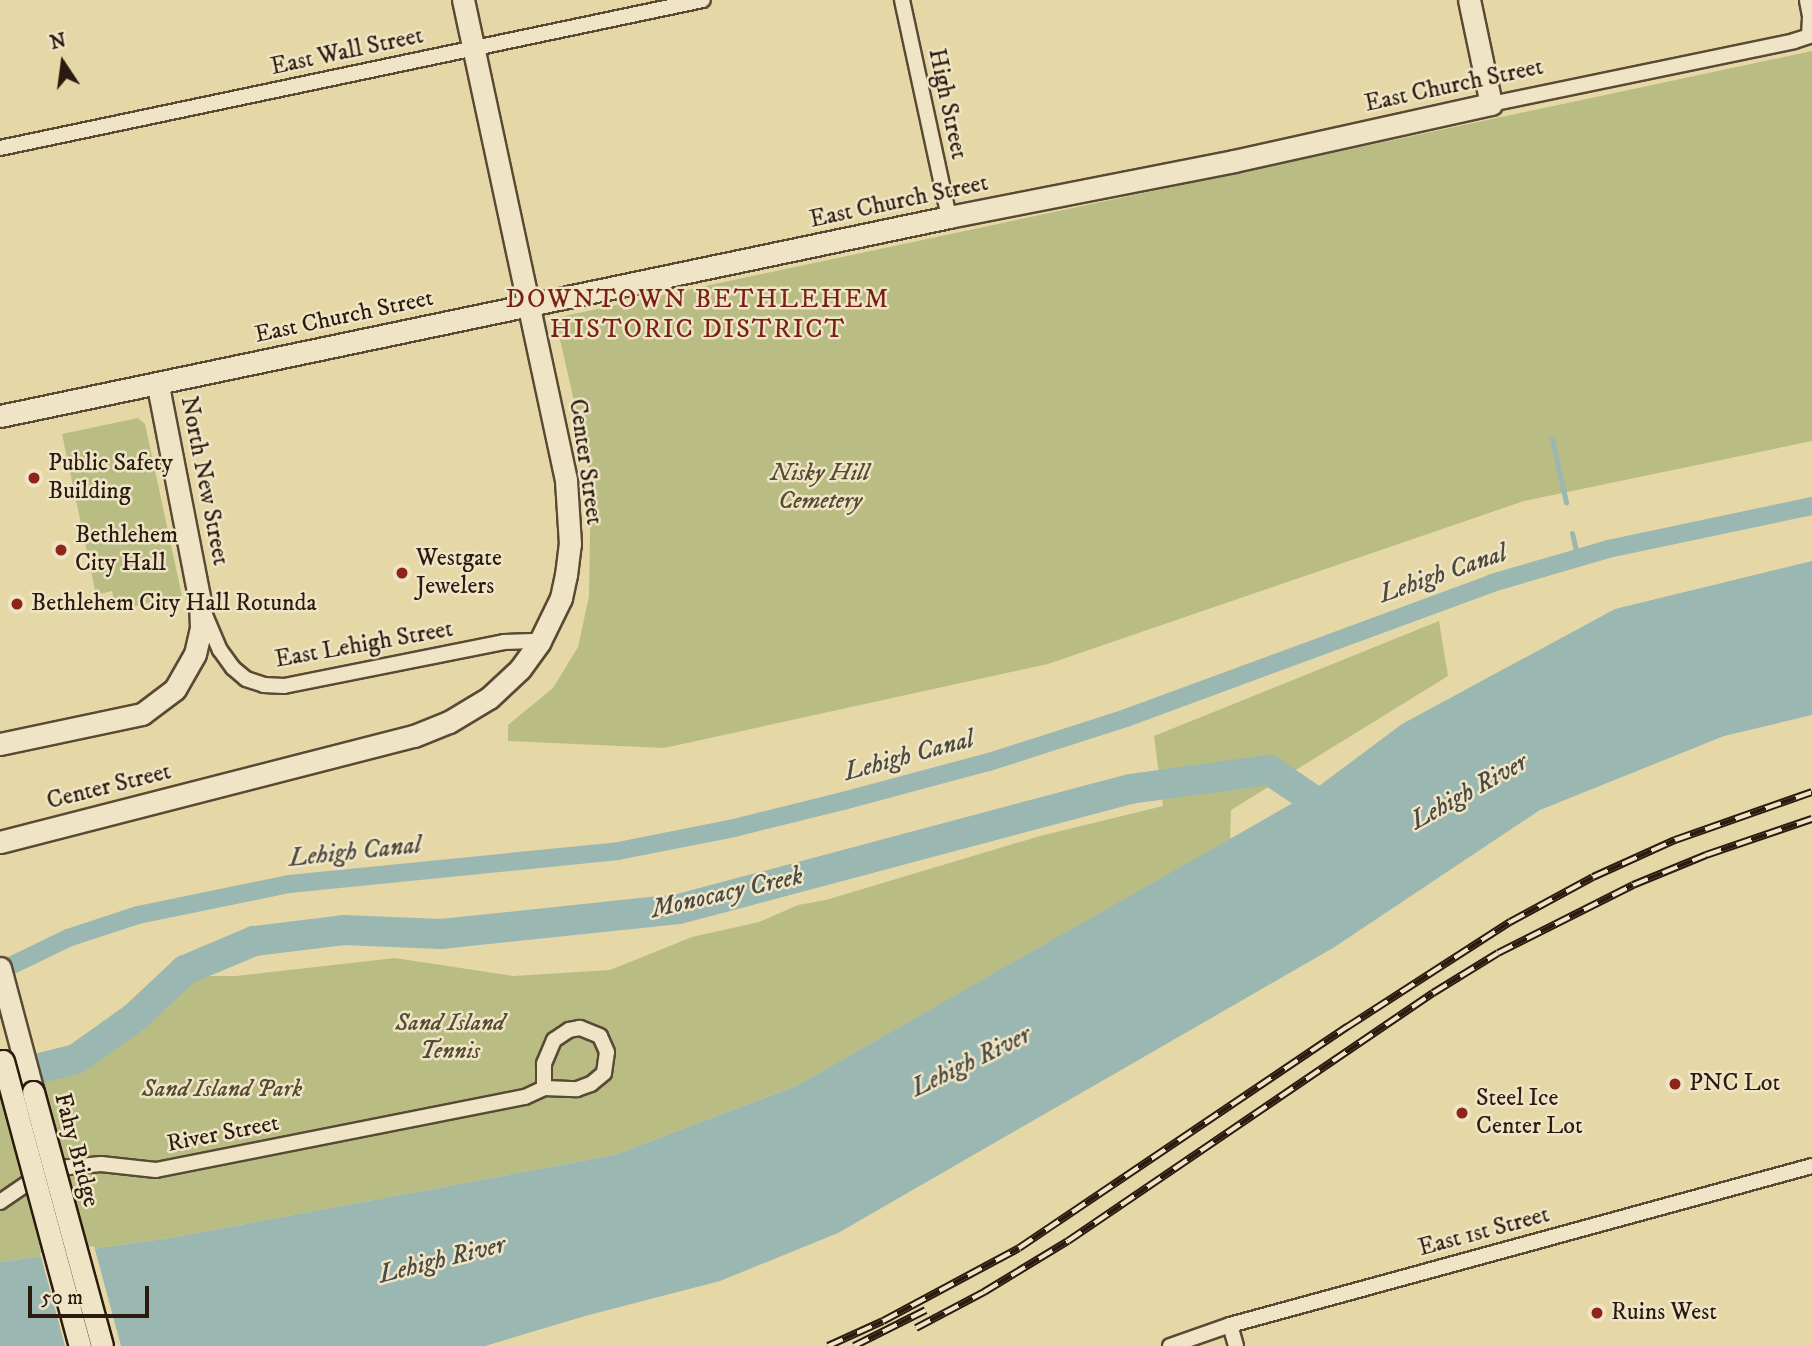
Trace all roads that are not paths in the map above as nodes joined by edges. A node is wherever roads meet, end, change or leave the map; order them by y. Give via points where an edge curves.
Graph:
1 (464, 0) edge
2 (703, 0) edge
3 (902, 0) edge
4 (1469, 0) edge
5 (1807, 0) edge
6 (473, 48) junction
7 (1491, 104) junction
8 (0, 148) edge
9 (948, 217) junction
10 (530, 304) junction
11 (158, 384) junction
12 (0, 416) edge
13 (200, 602) junction
14 (540, 641) junction
15 (0, 744) edge
16 (0, 842) edge
17 (0, 968) edge
18 (0, 1049) edge
19 (544, 1088) junction
20 (1812, 1166) edge
21 (0, 1202) edge
22 (1230, 1325) junction
23 (80, 1346) edge
24 (102, 1346) edge
25 (1170, 1346) edge
26 (1236, 1346) edge

1 - 6 main road, Center Street
2 - 6 street, East Wall Street
3 - 9 street, High Street
4 - 7 main road
5 - 7 street, East Church Street via 1808,36
6 - 8 street, East Wall Street
6 - 10 main road, Center Street
7 - 9 main road, East Church Street
9 - 10 main road, East Church Street
10 - 11 main road, East Church Street
10 - 14 main road, Center Street via 570,521 561,598
11 - 12 main road, East Church Street
11 - 13 main road, North New Street
13 - 14 street, East Lehigh Street via 227,659 247,679 264,685 284,686 504,642
13 - 15 main road, North New Street via 195,654 186,674 160,701 125,719
14 - 16 main road, Center Street via 520,669 489,698 430,730
17 - 24 main road, Fahy Bridge, bridge
18 - 23 main road, Fahy Bridge, bridge
19 - 19 street, River Street via 544,1064 554,1040 580,1028 600,1036 607,1052 604,1073 577,1089
19 - 21 street, River Street via 525,1097 156,1170 101,1164 48,1169
20 - 22 street, East 1st Street
22 - 25 street, East 1st Street
22 - 26 street

